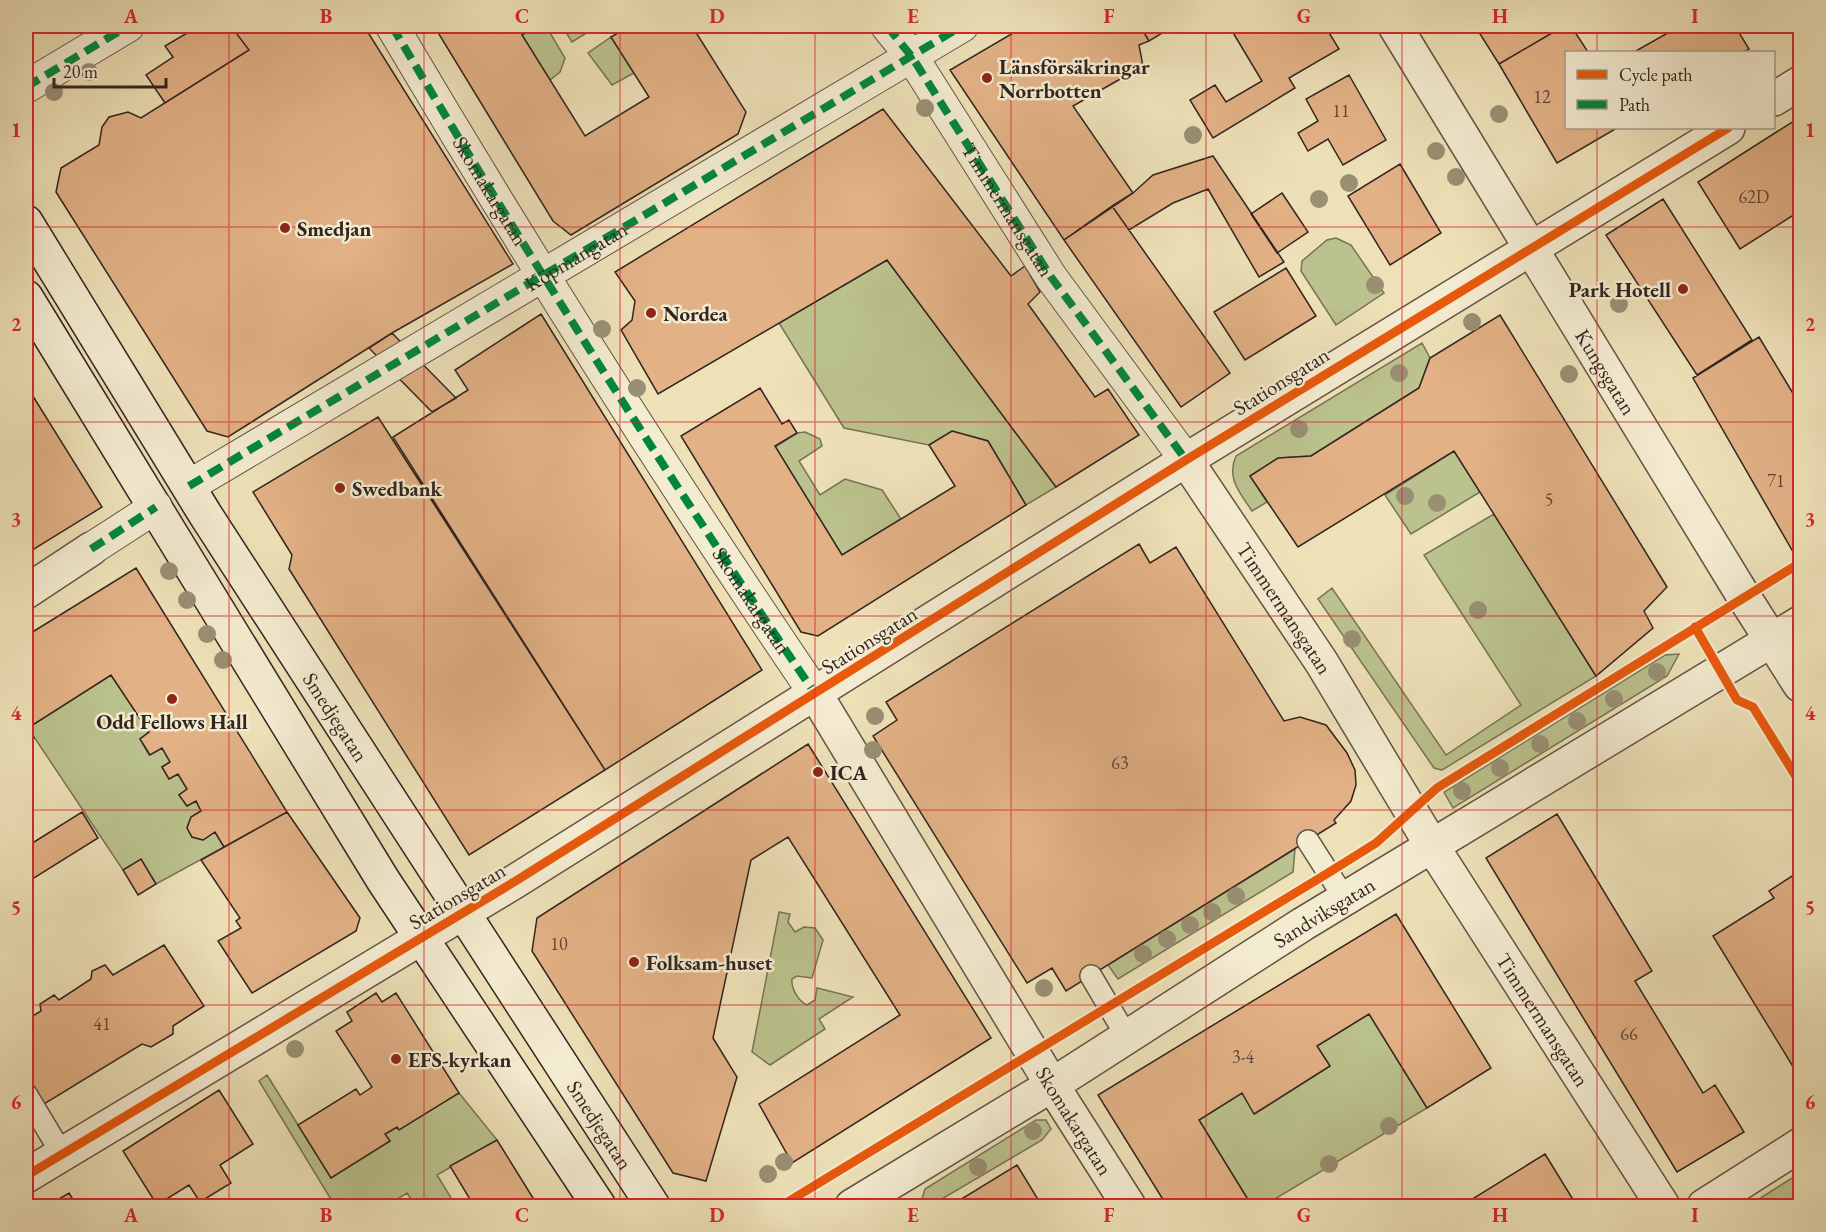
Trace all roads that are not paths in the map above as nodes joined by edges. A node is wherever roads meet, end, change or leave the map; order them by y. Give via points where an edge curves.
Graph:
1 (128, 26) edge
2 (392, 26) edge
3 (887, 26) edge
4 (962, 26) edge
5 (1395, 26) edge
6 (912, 57) junction
7 (1800, 83) edge
8 (26, 87) edge
9 (1775, 98) edge
10 (1726, 129) edge
11 (26, 222) edge
12 (1531, 248) junction
13 (545, 276) junction
14 (31, 317) edge
15 (1186, 460) junction
16 (189, 486) junction
17 (156, 507) junction
18 (91, 549) joint
19 (26, 592) edge
20 (1800, 623) edge
21 (1772, 641) junction
22 (1800, 685) edge
23 (816, 695) junction
24 (1308, 841) dead end
25 (1432, 846) junction
26 (1345, 899) junction
27 (463, 914) junction
28 (421, 938) junction
29 (1091, 976) dead end
30 (1127, 1037) junction
31 (1052, 1085) junction
32 (26, 1094) edge
33 (1800, 1145) edge
34 (62, 1154) junction
35 (26, 1176) edge
36 (598, 1206) edge
37 (654, 1206) edge
38 (852, 1206) edge
39 (1130, 1206) edge
40 (1662, 1206) edge
41 (1704, 1206) edge

1 - 8 street
2 - 13 street, Skomakargatan via 502,212
3 - 6 street, Timmermansgatan
4 - 6 street, Köpmangatan
5 - 12 street, Kungsgatan
6 - 13 street, Köpmangatan
6 - 15 street, Timmermansgatan via 1051,277
7 - 9 street
10 - 12 street, Stationsgatan
11 - 16 street, Smedjegatan
12 - 15 street, Stationsgatan
12 - 21 street, Kungsgatan
13 - 16 street, Köpmangatan
13 - 23 street, Skomakargatan via 713,543
14 - 17 street, Smedjegatan
15 - 23 street, Stationsgatan
15 - 25 street, Timmermansgatan via 1322,663
16 - 27 street, Smedjegatan
17 - 18 street
17 - 28 street, Smedjegatan
18 - 19 street
20 - 21 street, Sandviksgatan
21 - 22 street, Kungsgatan
21 - 25 street, Sandviksgatan
23 - 27 street, Stationsgatan
23 - 31 street, Skomakargatan
24 - 26 lane
25 - 26 street, Sandviksgatan
25 - 40 street, Timmermansgatan
26 - 30 street, Sandviksgatan
27 - 28 street, Stationsgatan
27 - 37 street, Smedjegatan
28 - 34 street, Stationsgatan
28 - 36 street, Smedjegatan
29 - 30 lane
30 - 31 street, Sandviksgatan
31 - 38 street, Sandviksgatan
31 - 39 street, Skomakargatan
32 - 34 lane
33 - 41 street
34 - 35 street, Stationsgatan

